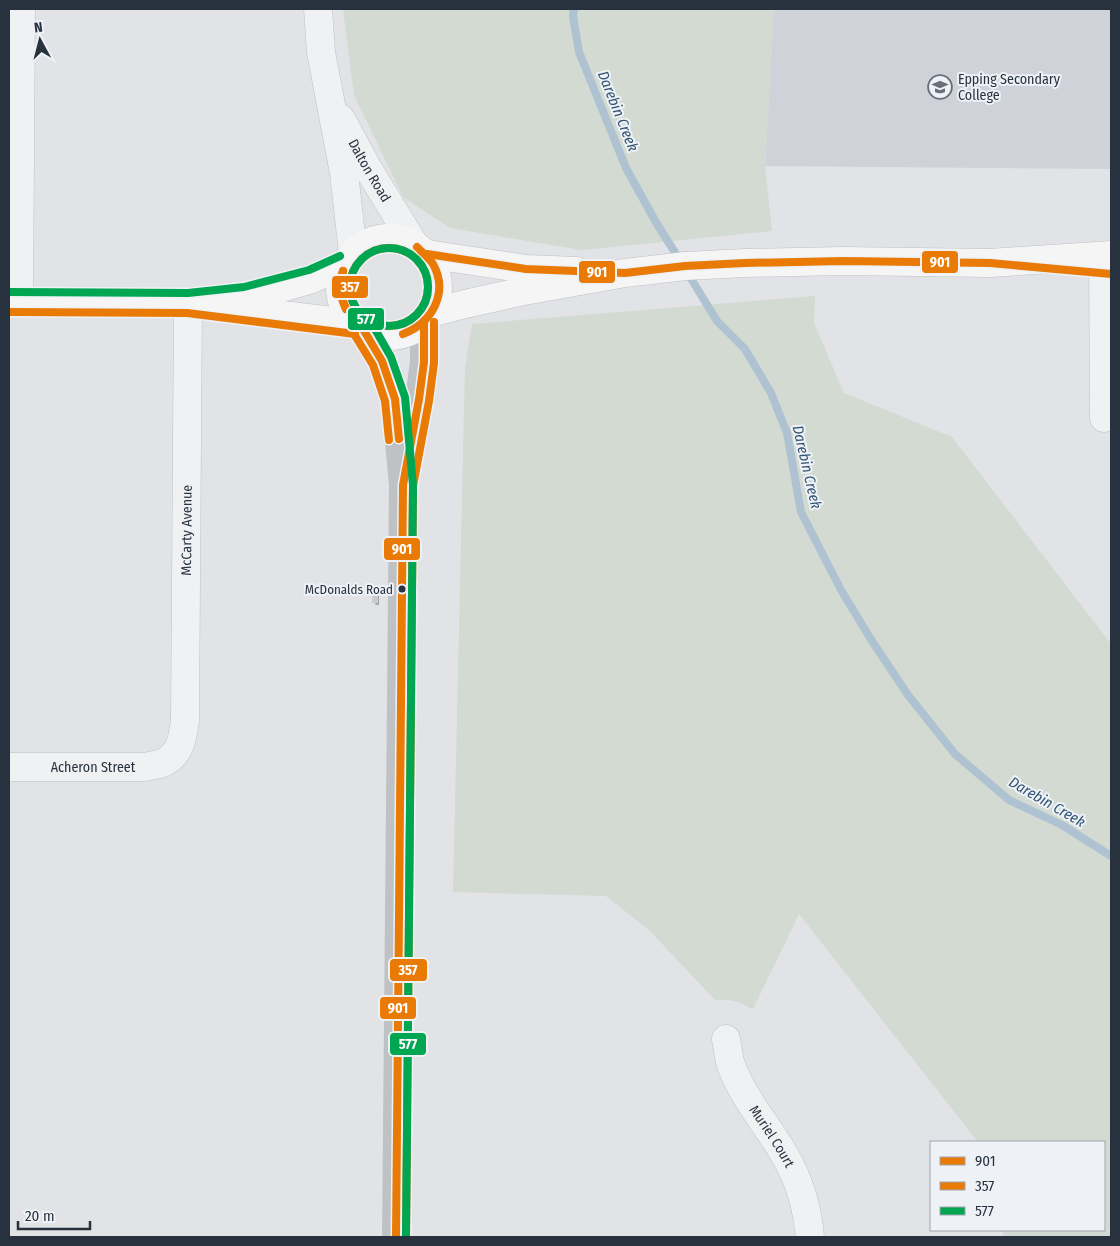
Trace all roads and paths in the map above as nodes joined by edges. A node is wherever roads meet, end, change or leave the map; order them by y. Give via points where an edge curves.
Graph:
1 (21, 9) edge
2 (318, 9) edge
3 (329, 96) junction
4 (420, 249) junction
5 (349, 259) junction
6 (1107, 265) edge
7 (625, 273) junction
8 (14, 302) edge
9 (188, 303) junction
10 (428, 318) junction
11 (359, 327) junction
12 (1104, 418) dead end
13 (403, 485) junction
14 (175, 755) joint
15 (9, 767) edge
16 (726, 1039) dead end
17 (396, 1237) edge
18 (810, 1237) edge

1 - 8 street
2 - 3 street, Dalton Road
3 - 4 street, Dalton Road via 367,167
3 - 5 street, Dalton Road via 344,174
4 - 5 main road via 399,238 382,238 366,243
4 - 7 main road via 526,268
4 - 10 main road via 435,268 439,283 438,298
5 - 9 main road via 312,279 249,296
5 - 11 main road via 340,280 340,297 346,312
6 - 7 main road via 843,261 685,266
6 - 12 street
7 - 10 main road via 465,304
8 - 9 main road
9 - 11 main road
9 - 14 street, McCarty Avenue via 185,720 183,738
10 - 11 main road via 410,332 395,336 378,335
10 - 13 street via 419,399
11 - 13 street via 382,361 395,399
13 - 17 street
14 - 15 street, Acheron Street via 162,763 144,767
16 - 18 street, Muriel Court via 731,1064 743,1090 792,1168 803,1199

